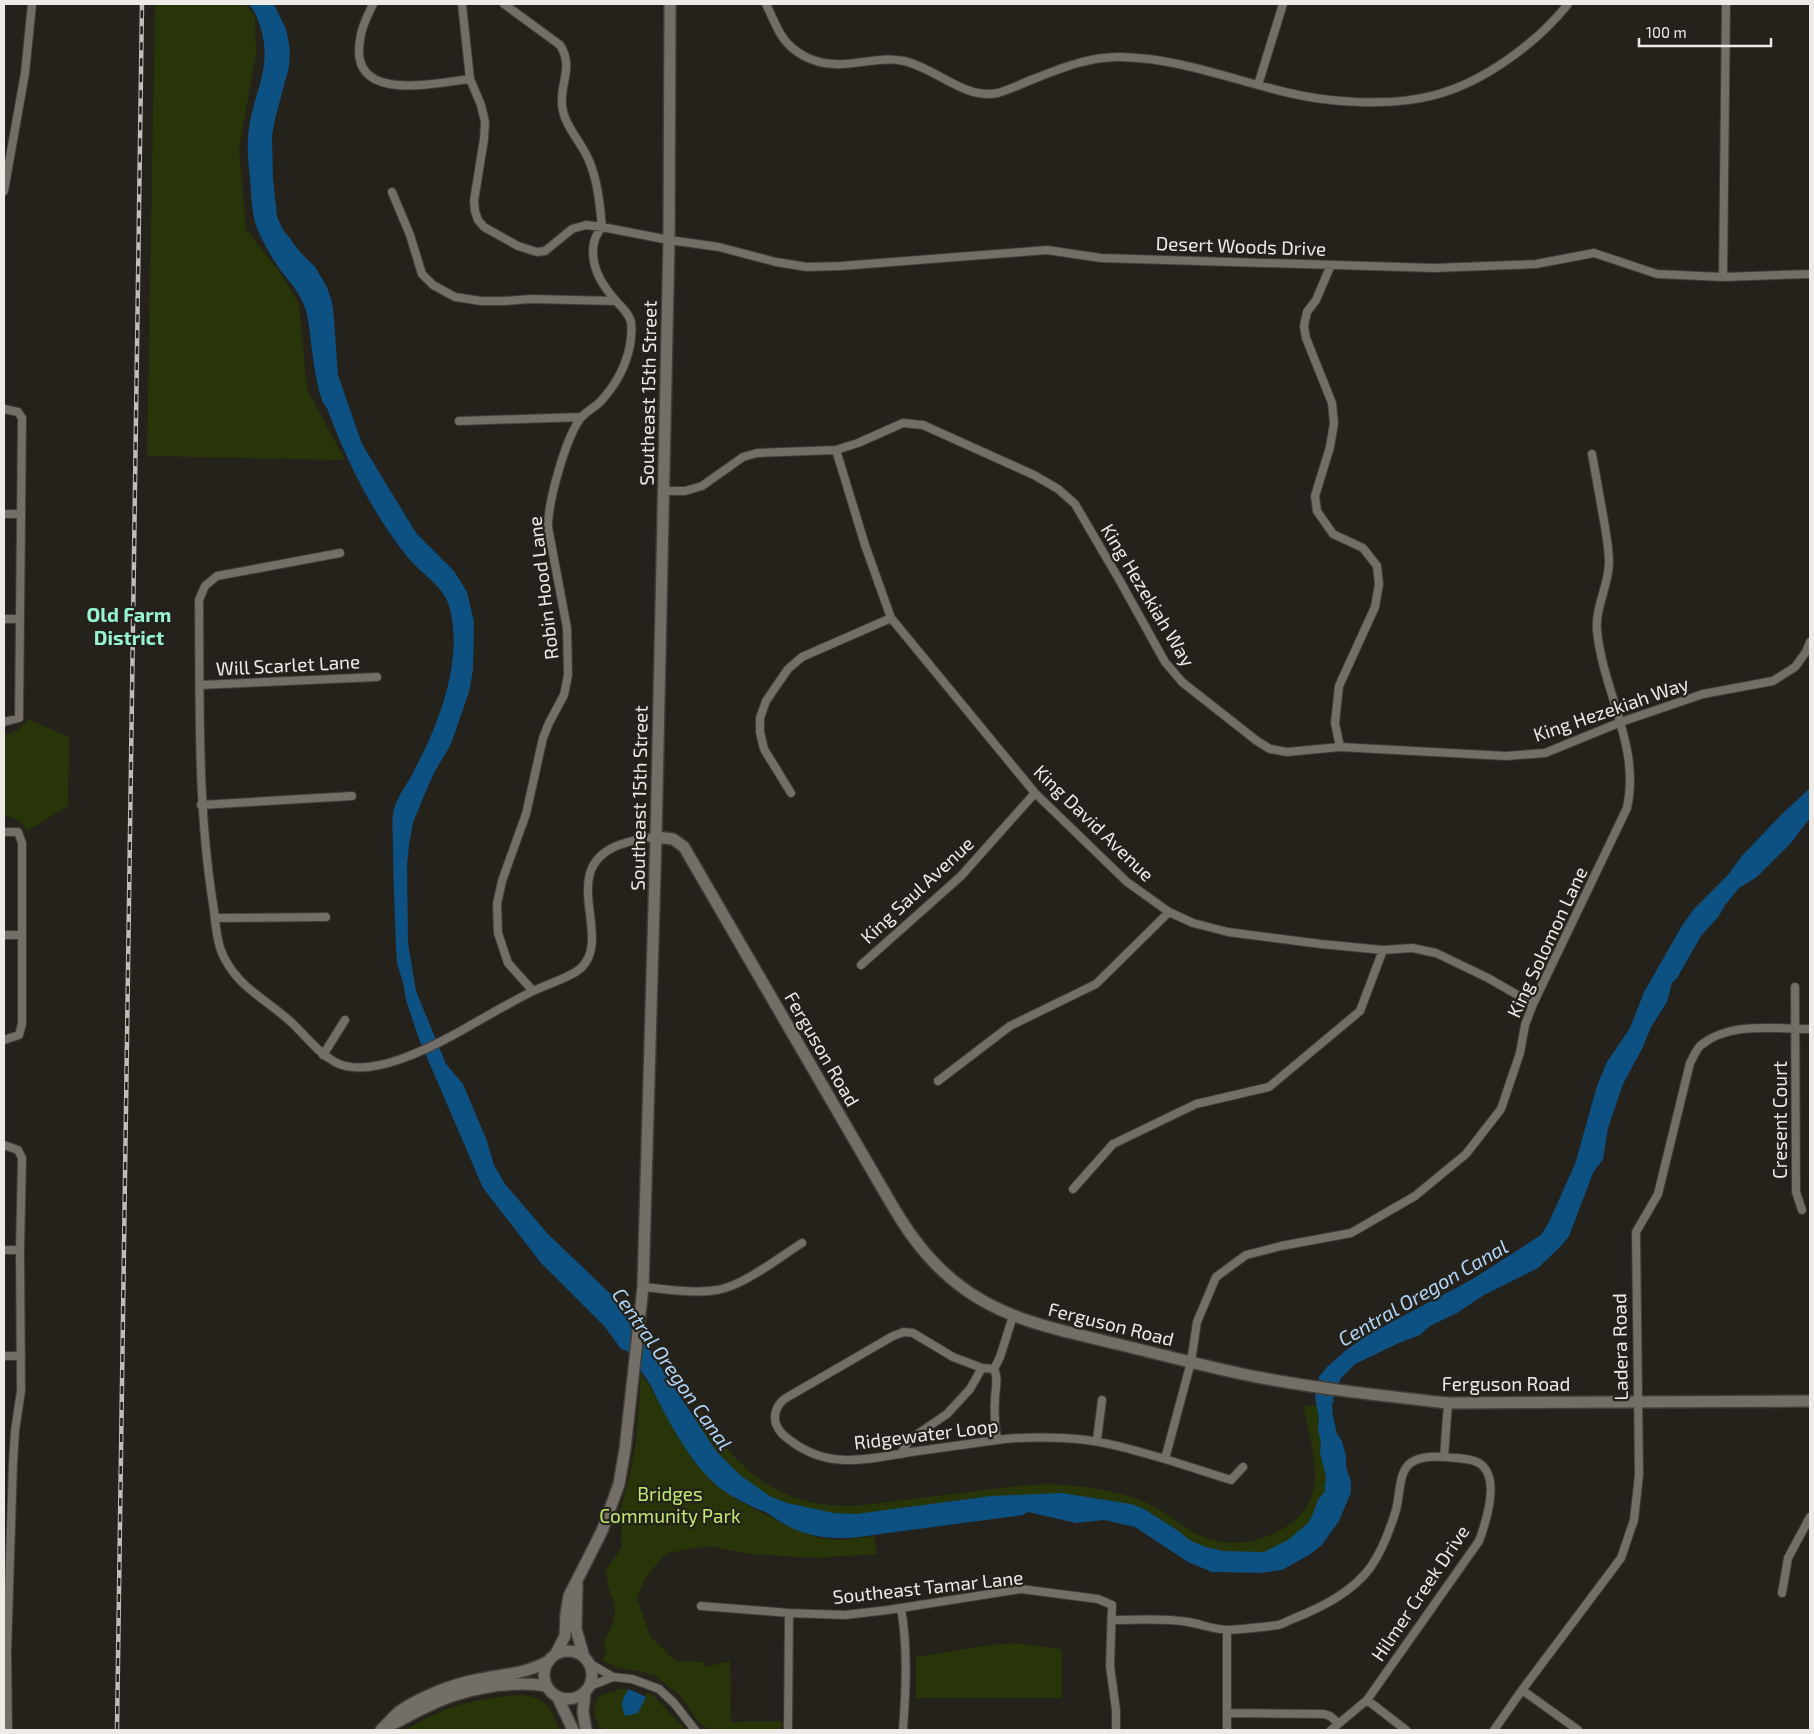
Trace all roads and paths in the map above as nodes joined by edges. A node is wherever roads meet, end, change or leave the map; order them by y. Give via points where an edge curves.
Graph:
1 (32, 4) edge
2 (372, 4) edge
3 (462, 4) edge
4 (504, 4) edge
5 (670, 4) edge
6 (766, 4) edge
7 (1283, 4) edge
8 (1568, 4) edge
9 (1726, 4) edge
10 (470, 79) junction
11 (1258, 85) junction
12 (4, 191) edge
13 (392, 192) dead end
14 (602, 227) junction
15 (669, 240) junction
16 (1331, 265) junction
17 (1810, 274) edge
18 (1723, 277) junction
19 (616, 301) junction
20 (4, 409) edge
21 (581, 418) junction
22 (459, 420) dead end
23 (836, 450) junction
24 (1592, 454) dead end
25 (664, 491) junction
26 (4, 514) edge
27 (21, 514) junction
28 (340, 553) dead end
29 (890, 618) junction
30 (4, 619) edge
31 (20, 619) junction
32 (1810, 642) edge
33 (377, 677) dead end
34 (200, 685) junction
35 (4, 722) edge
36 (1620, 722) junction
37 (1340, 747) junction
38 (791, 793) dead end
39 (1035, 793) junction
40 (352, 796) dead end
41 (202, 805) junction
42 (4, 832) edge
43 (656, 837) junction
44 (1169, 912) junction
45 (215, 918) junction
46 (326, 918) dead end
47 (4, 935) edge
48 (22, 935) junction
49 (1383, 950) junction
50 (861, 965) dead end
51 (1796, 987) dead end
52 (532, 992) junction
53 (1533, 1004) junction
54 (345, 1020) dead end
55 (1796, 1029) junction
56 (1810, 1030) edge
57 (4, 1040) edge
58 (323, 1055) junction
59 (938, 1081) dead end
60 (4, 1145) edge
61 (1073, 1189) dead end
62 (1802, 1210) dead end
63 (802, 1242) dead end
64 (4, 1250) edge
65 (20, 1250) junction
66 (643, 1287) junction
67 (1013, 1316) junction
68 (4, 1356) edge
69 (21, 1356) junction
70 (1191, 1362) junction
71 (982, 1368) junction
72 (994, 1369) junction
73 (1102, 1400) dead end
74 (1637, 1400) junction
75 (1810, 1401) edge
76 (1448, 1403) junction
77 (997, 1440) junction
78 (1097, 1440) junction
79 (902, 1454) junction
80 (1444, 1456) junction
81 (1166, 1459) junction
82 (4, 1463) edge
83 (13, 1463) junction
84 (1244, 1468) dead end
85 (1810, 1517) edge
86 (7, 1558) edge
87 (577, 1583) junction
88 (1782, 1593) dead end
89 (701, 1606) dead end
90 (900, 1608) junction
91 (789, 1613) junction
92 (1112, 1620) junction
93 (1227, 1630) junction
94 (5, 1652) edge
95 (552, 1658) junction
96 (586, 1660) junction
97 (612, 1677) junction
98 (547, 1686) junction
99 (588, 1689) junction
100 (1522, 1690) junction
101 (557, 1696) junction
102 (1367, 1700) junction
103 (1227, 1713) junction
104 (1338, 1723) junction
105 (382, 1729) edge
106 (8, 1730) edge
107 (572, 1730) edge
108 (586, 1730) edge
109 (694, 1730) edge
110 (788, 1730) edge
111 (903, 1730) edge
112 (1116, 1730) edge
113 (1227, 1730) edge
114 (1331, 1730) edge
115 (1406, 1730) edge
116 (1494, 1730) edge
117 (1578, 1730) edge

1 - 12 street via 25,73
2 - 10 street via 360,40 360,64 374,79 403,86
3 - 10 street
4 - 14 street via 566,54 568,64 562,105 590,162 598,191
5 - 15 main road, Southeast 15th Street
6 - 11 street via 779,35 792,49 806,57 830,65 900,60 918,64 966,90 983,94 999,92 1090,60 1119,57 1193,66
7 - 11 street
8 - 11 street via 1511,56 1476,79 1436,95 1408,100 1350,101 1298,95
9 - 18 street
10 - 14 street, Desert Woods Drive via 485,122 474,200 478,220 484,227 518,246 537,252 545,251 572,229 586,225
13 - 19 street via 422,274 433,286 455,296 481,301
14 - 15 street, Desert Woods Drive
14 - 19 street, Robin Hood Lane via 595,236 594,262 600,282
15 - 16 street, Desert Woods Drive via 719,247 807,267 1047,250 1101,258
15 - 25 main road, Southeast 15th Street
16 - 18 street, Desert Woods Drive via 1434,268 1536,264 1594,253 1657,274
16 - 37 street via 1316,300 1307,312 1304,326 1332,403 1334,423 1315,496 1316,511 1333,534 1363,548 1376,566 1379,584 1375,607 1339,686 1335,723
17 - 18 street, Desert Woods Drive
19 - 21 street, Robin Hood Lane via 631,322 628,356 619,377 601,401
20 - 27 street via 18,412 22,418
21 - 22 street
21 - 52 street, Robin Hood Lane via 570,435 548,513 567,628 568,675 564,695 543,738 526,814 497,904 498,933 508,963
23 - 25 street, King Hezekiah Way via 757,453 743,457 702,486 685,491
23 - 29 street, King David Avenue
23 - 37 street, King Hezekiah Way via 903,423 912,423 1034,475 1058,489 1075,504 1165,662 1182,682 1270,749 1287,752
24 - 36 street, King Solomon Lane via 1609,562 1596,627
25 - 43 main road, Southeast 15th Street
26 - 27 street
27 - 31 street
28 - 34 street via 217,576 205,586 199,600
29 - 38 street via 802,657 788,669 766,701 760,718 764,749
29 - 39 street, King David Avenue
30 - 31 street
31 - 35 street via 19,718
32 - 36 street, King Hezekiah Way via 1796,668 1773,681 1703,694
33 - 34 street, Will Scarlet Lane
34 - 41 street
36 - 37 street, King Hezekiah Way via 1545,753 1506,756
36 - 53 street, King Solomon Lane via 1630,776 1627,808
39 - 44 street, King David Avenue via 1127,882
39 - 50 street, King Saul Avenue via 960,876
40 - 41 street
41 - 45 street
42 - 48 street via 18,832 22,843
43 - 52 street via 638,838 613,847 594,863 587,891 592,936 589,958 580,969
43 - 66 main road, Southeast 15th Street
43 - 67 main road, Ferguson Road via 673,838 688,852 892,1205 921,1249 963,1288
44 - 49 street, King David Avenue via 1228,932
44 - 59 street via 1096,984 1010,1026
45 - 46 street
45 - 58 street via 224,958 235,975 291,1022
47 - 48 street
48 - 57 street via 22,1024 19,1035
49 - 53 street, King David Avenue via 1412,948 1436,953
49 - 61 street via 1360,1011 1269,1087 1196,1104 1113,1144
51 - 55 street, Cresent Court
52 - 58 street via 441,1042 381,1066 348,1067
53 - 70 street, King Solomon Lane via 1501,1109 1466,1154 1415,1196 1351,1233 1246,1255 1216,1278 1197,1322
54 - 58 street
55 - 56 street, Ladera Road
55 - 62 street, Cresent Court via 1796,1192
55 - 74 street, Ladera Road via 1744,1028 1714,1037 1699,1048 1690,1063 1658,1194 1636,1232
60 - 65 street via 18,1150 22,1158
63 - 66 street via 748,1278 718,1290 680,1291
64 - 65 street
65 - 69 street
66 - 87 main road, Southeast 15th Street via 619,1484 602,1531
67 - 70 main road, Ferguson Road
67 - 72 street
68 - 69 street
69 - 83 street via 21,1391
70 - 76 main road, Ferguson Road via 1315,1387
70 - 81 street
71 - 72 street, Ridgewater Loop
71 - 79 street via 970,1389 947,1414 910,1440
71 - 79 street, Ridgewater Loop via 953,1357 913,1333 904,1332 779,1402 775,1422 780,1432 800,1448 820,1457 868,1460
72 - 77 street via 997,1376
73 - 78 street
74 - 75 main road, Ferguson Road
74 - 76 main road, Ferguson Road
74 - 100 street, Ladera Road via 1639,1474 1634,1520 1621,1558
76 - 80 street
77 - 78 street, Ridgewater Loop
77 - 79 street, Ridgewater Loop
78 - 81 street, Ridgewater Loop
80 - 93 street via 1414,1460 1404,1470 1390,1530 1370,1568 1358,1581 1331,1602 1279,1625
80 - 102 street, Hilmer Creek Drive via 1472,1460 1484,1467 1490,1484 1486,1521 1479,1541
81 - 84 street, Ridgewater Loop via 1231,1480
82 - 83 street
83 - 86 street
85 - 88 street via 1788,1558
86 - 94 street
87 - 95 main road, Southeast 15th Street via 569,1596 565,1636
87 - 96 main road, Southeast 15th Street via 576,1628
89 - 91 street, Southeast Tamar Lane
90 - 91 street, Southeast Tamar Lane via 844,1615
90 - 92 street, Southeast Tamar Lane via 1020,1589 1106,1602 1112,1605
90 - 111 street via 906,1673
91 - 110 street
92 - 93 street via 1188,1622
92 - 112 street via 1110,1666
93 - 103 street
94 - 106 street
95 - 96 main road via 570,1651
95 - 98 main road via 544,1673
95 - 105 main road via 507,1676 447,1687 402,1709
96 - 97 street
96 - 99 main road via 592,1670
97 - 99 street
97 - 109 street via 642,1682 658,1689 674,1703
98 - 101 main road
98 - 105 main road via 516,1684 479,1689 427,1706
99 - 101 main road via 572,1699
99 - 108 main road via 583,1712
100 - 116 street, Ladera Road
100 - 117 street
101 - 107 main road
102 - 104 street, Hilmer Creek Drive
102 - 115 street
103 - 104 street via 1324,1714
103 - 113 street
104 - 114 street, Hilmer Creek Drive

